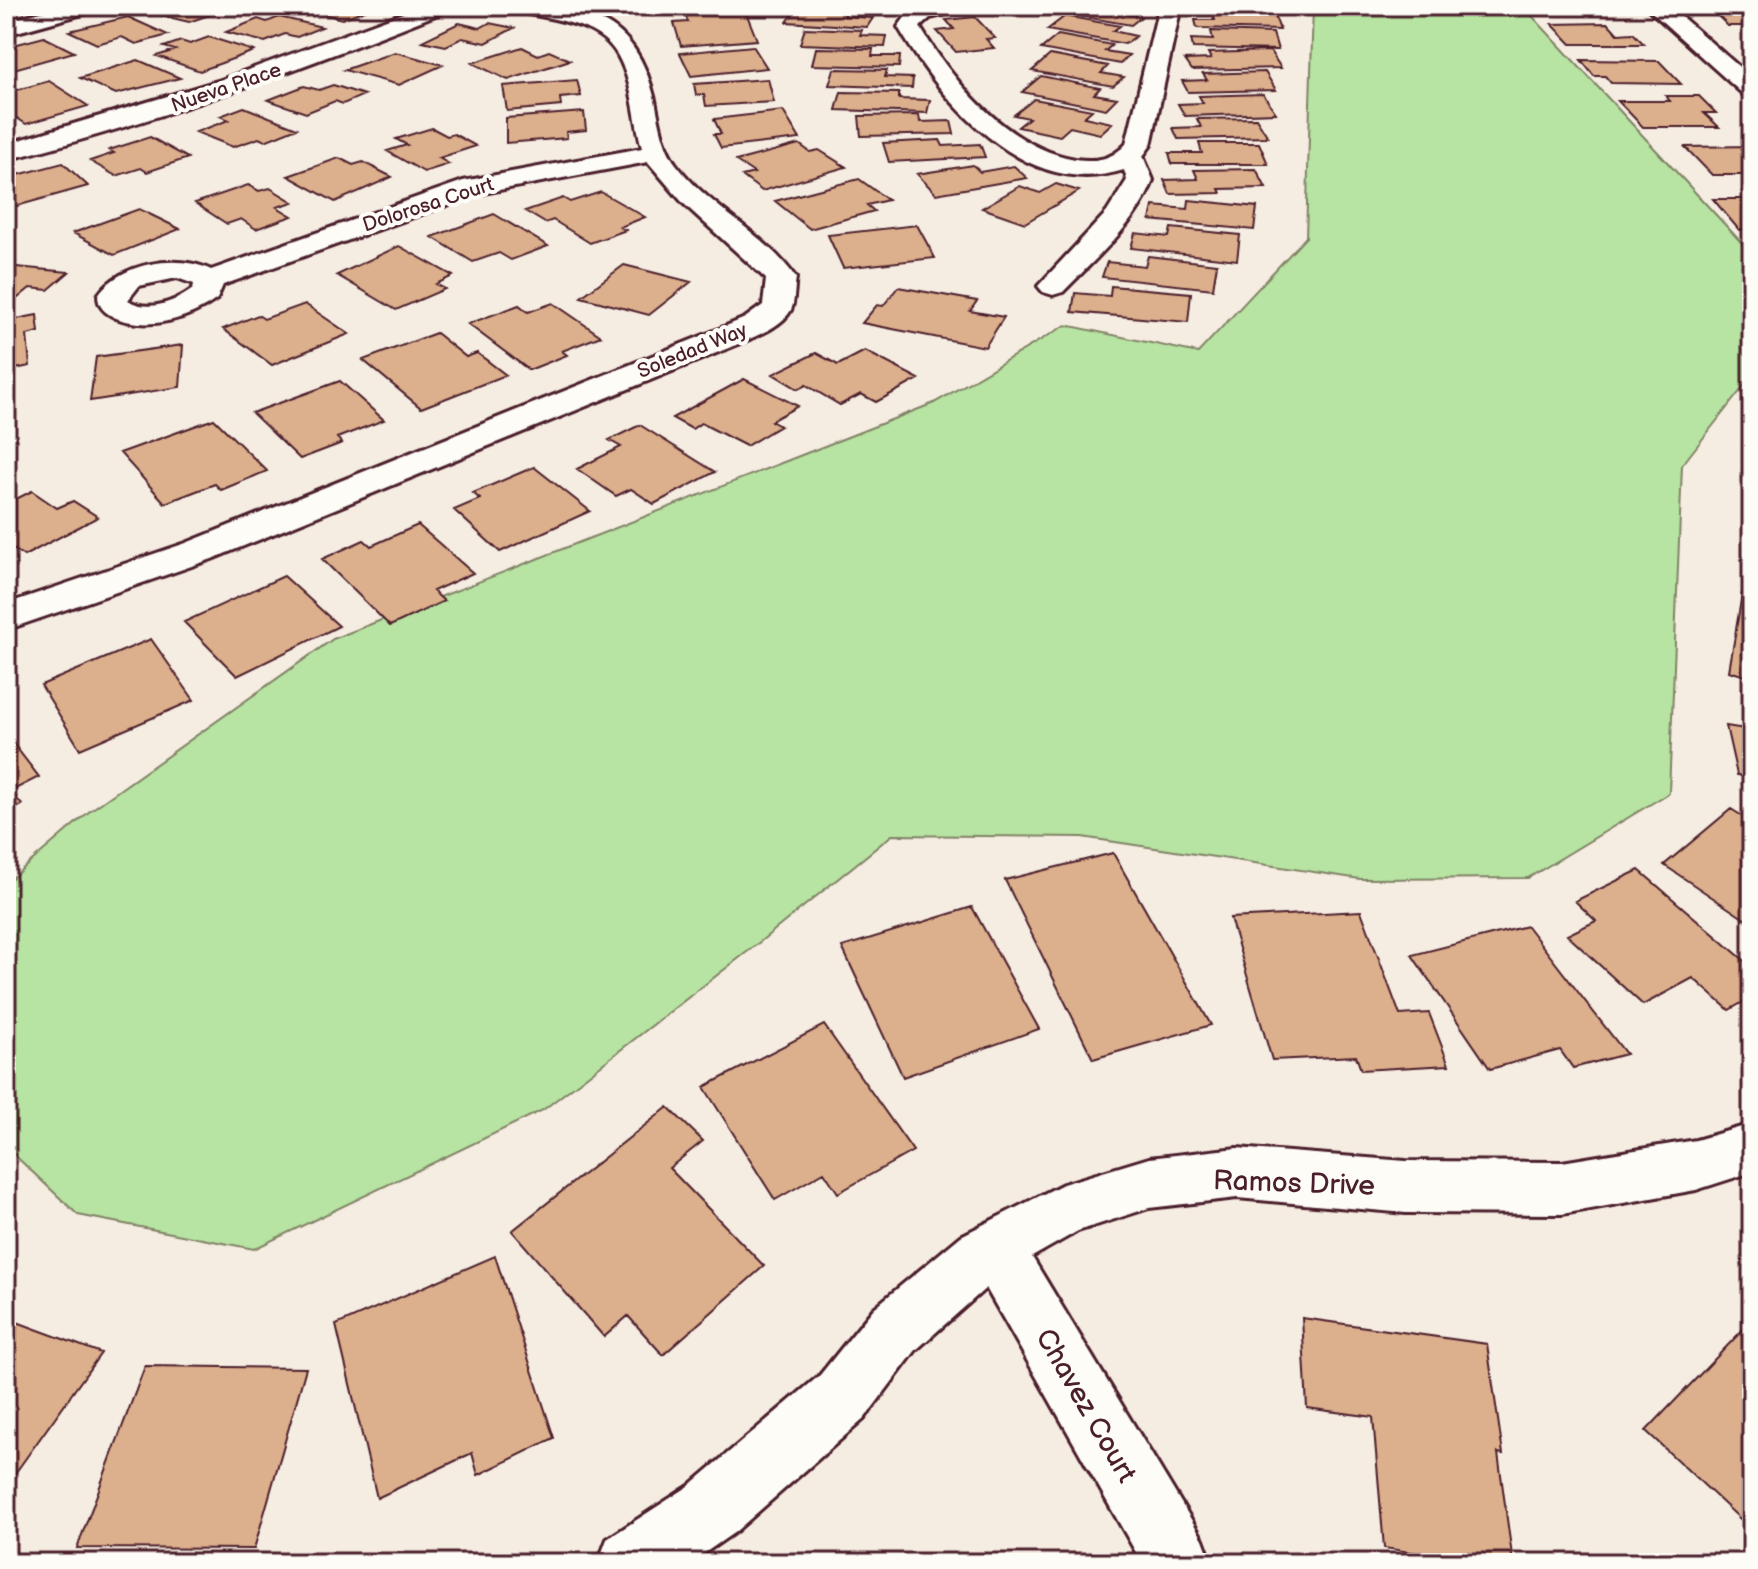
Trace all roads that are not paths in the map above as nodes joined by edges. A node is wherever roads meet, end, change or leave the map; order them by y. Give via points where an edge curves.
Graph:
1 (90, 6) edge
2 (441, 6) edge
3 (518, 6) edge
4 (956, 6) edge
5 (1170, 6) edge
6 (1656, 6) edge
7 (6, 28) edge
8 (1752, 90) edge
9 (6, 152) edge
10 (654, 153) junction
11 (1131, 157) junction
12 (209, 280) dead end
13 (1053, 286) dead end
14 (199, 551) junction
15 (6, 618) edge
16 (6, 644) edge
17 (1752, 1148) edge
18 (995, 1248) junction
19 (631, 1563) edge
20 (1179, 1563) edge

1 - 7 street
2 - 9 street, Nueva Place via 219,91
3 - 10 street, Soledad Way via 586,23 625,48
4 - 11 street via 919,14 909,27 945,79 983,119 1036,157 1075,168 1114,165
5 - 11 street
6 - 8 street
10 - 12 street, Dolorosa Court via 472,187
10 - 14 street, Soledad Way via 670,175 767,260 781,278 777,308 725,338
11 - 13 street via 1140,177 1136,191
14 - 15 street, Soledad Way
14 - 16 street, Soledad Way
17 - 18 street, Ramos Drive via 1696,1165 1562,1188 1406,1187 1237,1173 1149,1183 1063,1210
18 - 19 street, Ramos Drive via 895,1329 842,1397 712,1509
18 - 20 street, Chavez Court

